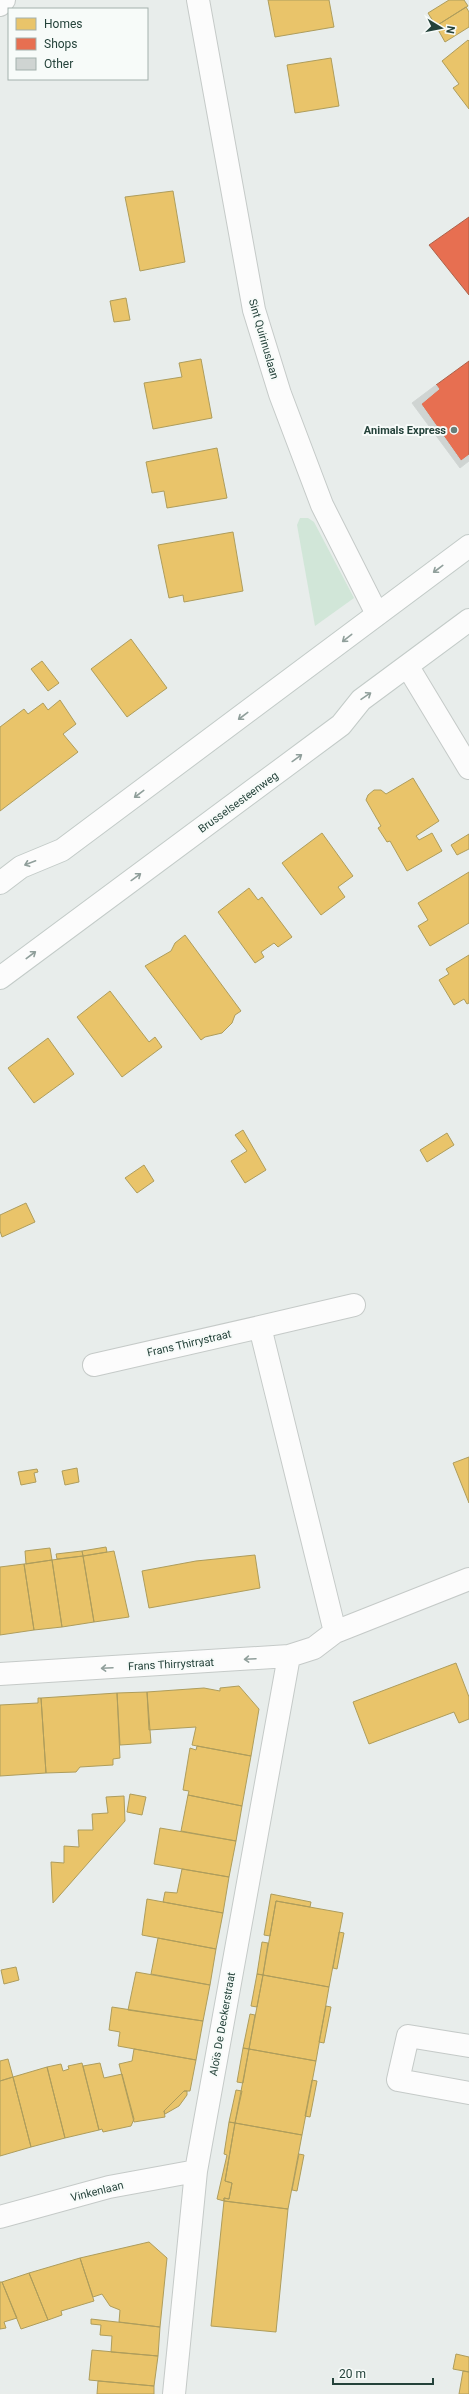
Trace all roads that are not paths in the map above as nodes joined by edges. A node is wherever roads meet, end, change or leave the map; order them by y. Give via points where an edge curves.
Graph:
1 (4, 0) edge
2 (198, 0) edge
3 (0, 6) edge
4 (469, 546) edge
5 (378, 614) junction
6 (469, 620) edge
7 (408, 667) junction
8 (469, 768) edge
9 (0, 882) edge
10 (0, 978) edge
11 (354, 1305) dead end
12 (260, 1327) junction
13 (94, 1365) dead end
14 (469, 1579) edge
15 (335, 1632) junction
16 (289, 1656) junction
17 (0, 1674) edge
18 (469, 2046) edge
19 (469, 2093) edge
20 (196, 2171) junction
21 (0, 2217) edge
22 (174, 2394) edge

1 - 3 street
2 - 5 street, Sint Quirinuslaan via 254,310 280,394 322,505
4 -> 5 street
5 -> 9 street via 62,850 21,867
6 - 7 street, Brusselsesteenweg
7 - 8 street
10 -> 7 street, Brusselsesteenweg via 341,725 361,700
11 - 12 street, Frans Thirrystraat
12 - 13 street, Frans Thirrystraat
12 - 15 street
14 - 15 street, Frans Thirrystraat
15 - 16 street, Frans Thirrystraat via 314,1648
16 -> 17 street, Frans Thirrystraat
16 - 20 street, Aloïs De Deckerstraat
18 - 19 street via 408,2036 398,2080
20 - 21 street, Vinkenlaan via 109,2187
20 - 22 street, Aloïs De Deckerstraat

